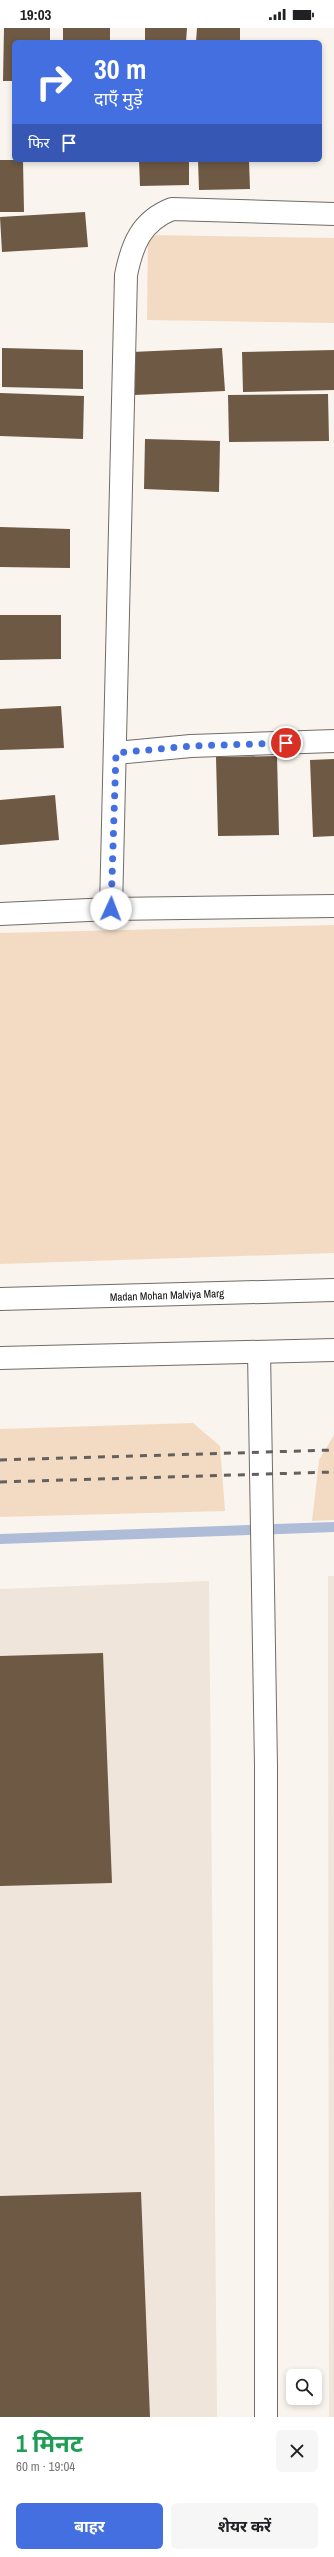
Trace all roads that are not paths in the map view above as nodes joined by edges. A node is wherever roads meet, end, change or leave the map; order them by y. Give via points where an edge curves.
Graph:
1 (334, 214) edge
2 (334, 741) edge
3 (116, 753) junction
4 (334, 906) edge
5 (111, 909) junction
6 (0, 914) edge
7 (334, 1290) edge
8 (0, 1299) edge
9 (334, 1350) edge
10 (259, 1352) junction
11 (0, 1358) edge
12 (266, 2417) edge

1 - 3 street via 172,209 157,215 140,234 130,256 126,275
2 - 3 street via 191,746
3 - 5 street
4 - 5 street
5 - 6 street
7 - 8 street, Madan Mohan Malviya Marg
9 - 10 street
10 - 11 street
10 - 12 street via 266,1766

